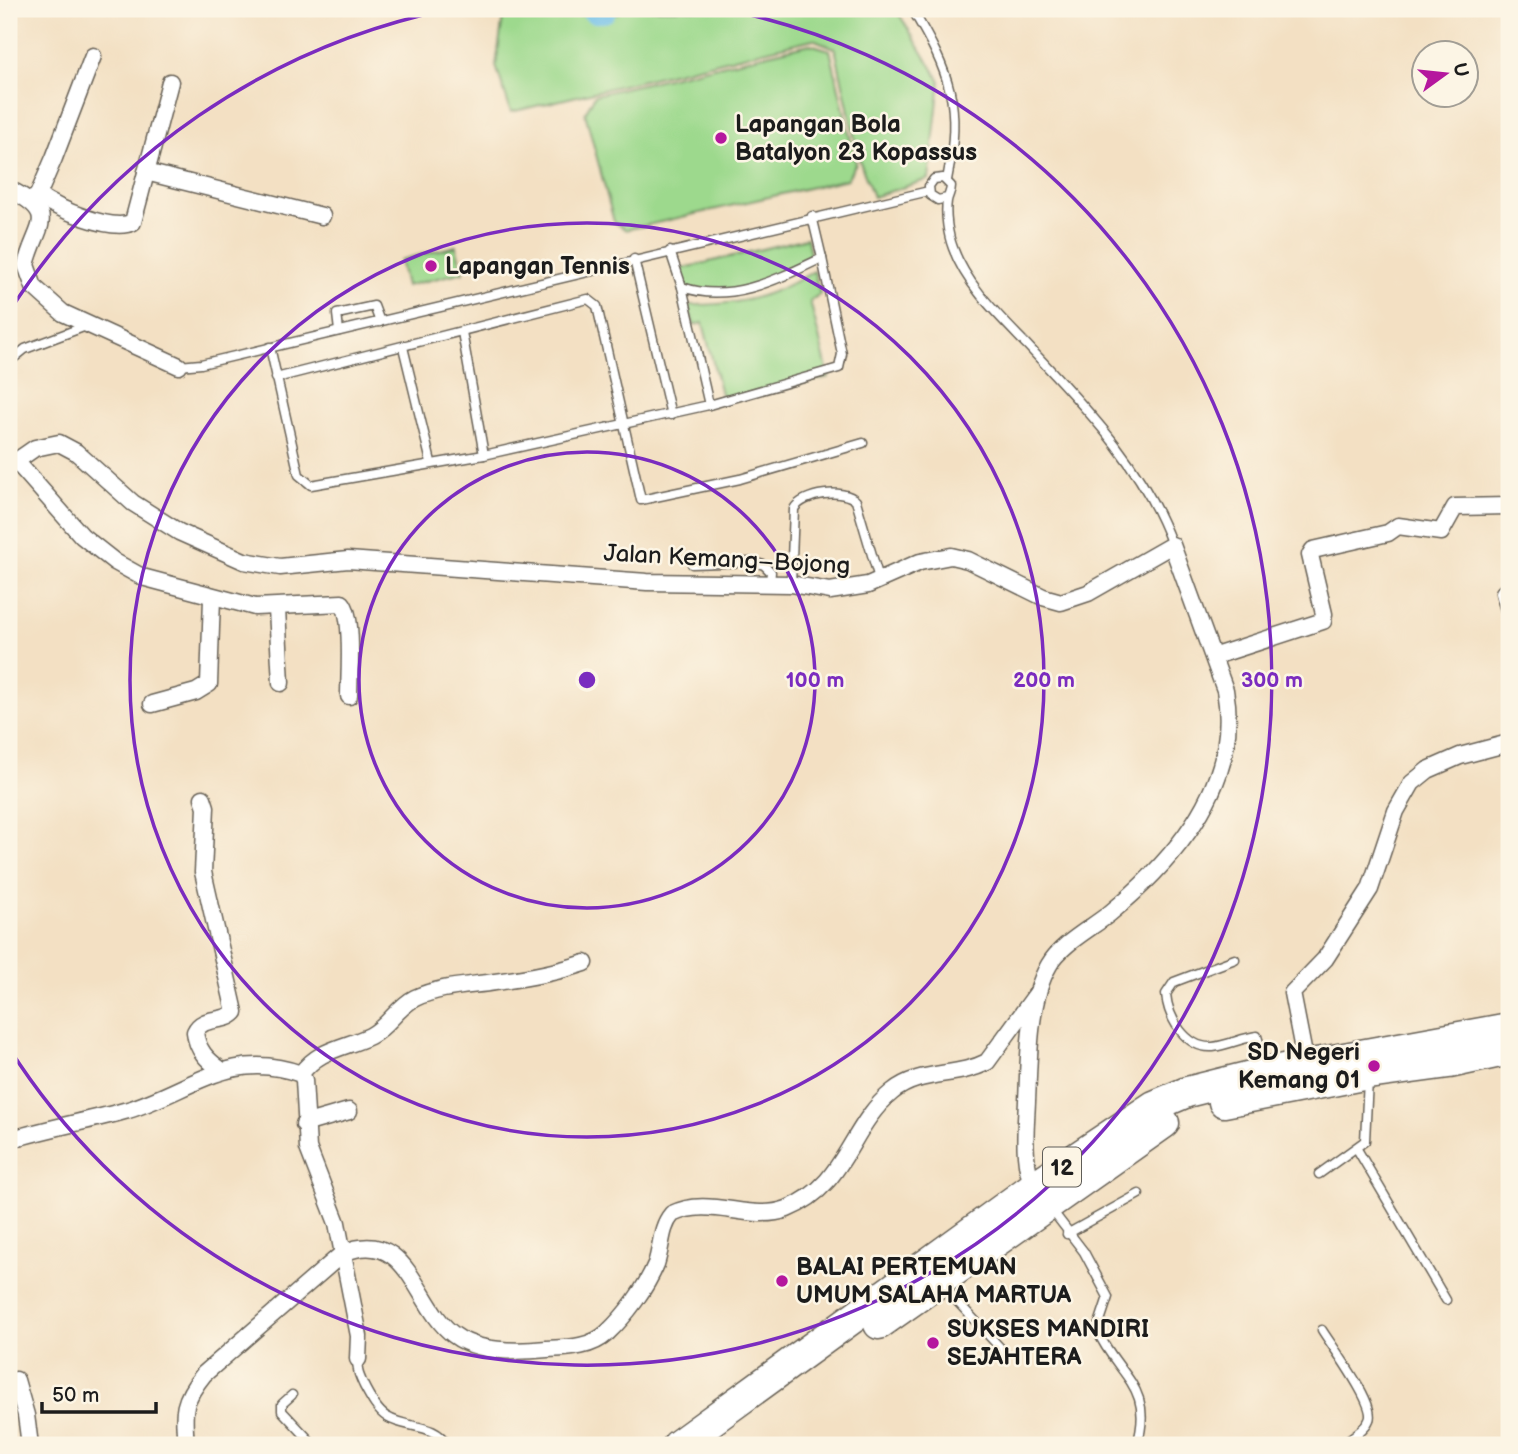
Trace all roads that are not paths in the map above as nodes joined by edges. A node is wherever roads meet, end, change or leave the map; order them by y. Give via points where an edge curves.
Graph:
1 (912, 9) edge
2 (93, 56) dead end
3 (170, 82) dead end
4 (146, 172) junction
5 (947, 180) junction
6 (9, 189) edge
7 (929, 191) junction
8 (947, 198) junction
9 (34, 199) junction
10 (322, 216) dead end
11 (812, 216) junction
12 (670, 251) junction
13 (822, 258) junction
14 (634, 259) junction
15 (682, 287) junction
16 (380, 321) junction
17 (89, 324) junction
18 (339, 331) junction
19 (462, 332) junction
20 (270, 346) junction
21 (402, 347) junction
22 (9, 362) edge
23 (178, 366) joint
24 (276, 378) junction
25 (709, 405) junction
26 (671, 415) junction
27 (623, 425) junction
28 (863, 443) dead end
29 (484, 454) junction
30 (431, 462) junction
31 (12, 463) edge
32 (1509, 506) edge
33 (1172, 545) junction
34 (692, 564) dead end
35 (880, 582) junction
36 (770, 583) junction
37 (791, 584) junction
38 (1509, 588) edge
39 (212, 598) junction
40 (277, 609) junction
41 (1509, 610) edge
42 (1214, 656) junction
43 (281, 683) dead end
44 (349, 696) dead end
45 (152, 704) dead end
46 (1509, 743) edge
47 (203, 798) dead end
48 (1235, 959) dead end
49 (585, 963) dead end
50 (1041, 988) junction
51 (1509, 1028) edge
52 (1509, 1050) edge
53 (1306, 1065) junction
54 (221, 1070) junction
55 (1267, 1072) junction
56 (300, 1074) junction
57 (1368, 1074) junction
58 (349, 1111) dead end
59 (304, 1124) junction
60 (9, 1140) edge
61 (1357, 1149) junction
62 (1319, 1174) dead end
63 (1139, 1194) dead end
64 (1040, 1195) junction
65 (1067, 1234) junction
66 (344, 1253) junction
67 (939, 1282) junction
68 (1446, 1300) dead end
69 (1322, 1330) dead end
70 (1004, 1352) dead end
71 (358, 1359) joint
72 (16, 1380) dead end
73 (292, 1395) dead end
74 (30, 1445) edge
75 (186, 1445) edge
76 (314, 1445) edge
77 (447, 1445) edge
78 (678, 1445) edge
79 (708, 1445) edge
80 (1137, 1445) edge
81 (1340, 1445) edge

1 - 5 lane via 938,54 954,101 955,135
2 - 9 street
3 - 4 street
4 - 9 street via 137,215 128,225
4 - 10 street
5 - 7 lane via 934,179
5 - 8 lane via 951,186
6 - 9 street
7 - 8 lane via 934,199
7 - 11 lane
8 - 33 lane via 950,239 966,273 995,312 1123,453 1153,500
9 - 17 street via 43,222 27,259 30,281 63,313
11 - 12 lane
11 - 13 lane
12 - 14 lane
12 - 15 lane
13 - 15 lane via 741,291
13 - 25 lane via 842,365
14 - 16 lane
14 - 26 lane
15 - 25 lane
16 - 18 lane
16 - 18 lane via 374,306 366,306 337,314
17 - 22 lane via 25,349
17 - 23 street
18 - 20 lane
19 - 21 lane
19 - 27 lane via 591,299 597,306
19 - 29 lane
20 - 23 lane
20 - 24 lane
21 - 24 lane
21 - 30 lane
24 - 30 lane via 299,475 307,484
25 - 26 lane
26 - 27 lane
27 - 28 lane via 641,500 760,474
27 - 29 lane
29 - 30 lane
31 - 36 street, Jalan Kemang–Bojong via 50,443 66,446 146,513 196,541 257,564 280,567 348,560 647,582
31 - 39 street via 66,520 115,562 155,582
32 - 42 street via 1455,508 1441,532 1398,526 1388,533 1313,550 1310,555 1323,621
33 - 35 street, Jalan Kemang–Bojong via 1069,601 1043,597 951,556 920,562
33 - 42 street
34 - 36 lane via 759,564 771,572
35 - 37 street, Jalan Kemang–Bojong via 831,591
35 - 37 lane via 856,501 837,494 804,499 794,509
36 - 37 street, Jalan Kemang–Bojong
38 - 41 street via 1504,593
39 - 40 street
39 - 45 street via 209,684
40 - 43 street
40 - 44 street via 337,602 346,607
42 - 50 street via 1230,725 1226,753 1207,805 1133,894 1057,956 1047,968
46 - 53 street via 1428,770 1406,792 1370,889 1325,959 1292,993
47 - 54 street via 203,872 235,1012 205,1022 195,1032 199,1048
48 - 55 lane via 1174,982 1167,1001 1180,1030 1199,1045 1259,1038
49 - 56 street via 425,994 396,1011 374,1034 331,1050
50 - 64 street via 1029,1051 1027,1160
50 - 66 street via 987,1062 909,1080 890,1094 874,1109 837,1172 815,1193 785,1210 702,1205 672,1214 650,1276 609,1331 595,1341 518,1352 463,1341 446,1329 422,1291 386,1250 364,1245
51 - 53 highway, 12
52 - 57 highway, 12
53 - 55 highway, 12
54 - 56 street via 249,1066
54 - 60 street via 130,1109
55 - 64 highway, 12 via 1187,1092 1154,1106
56 - 59 street via 304,1080
57 - 61 lane via 1367,1132
57 - 64 highway, 12 via 1233,1100 1165,1122
58 - 59 street
59 - 66 street
61 - 62 lane
61 - 68 lane
63 - 65 lane
64 - 65 lane
64 - 67 highway, 12
64 - 78 highway, 12
65 - 80 lane via 1084,1252 1108,1297 1097,1329 1140,1401 1144,1419
66 - 71 street via 359,1336
66 - 75 street via 204,1374 187,1395
67 - 70 lane
67 - 79 highway, 12
69 - 81 lane via 1371,1414 1369,1421
71 - 77 lane via 359,1376 380,1411 389,1419 428,1430
72 - 74 street
73 - 76 lane via 282,1404 282,1411

